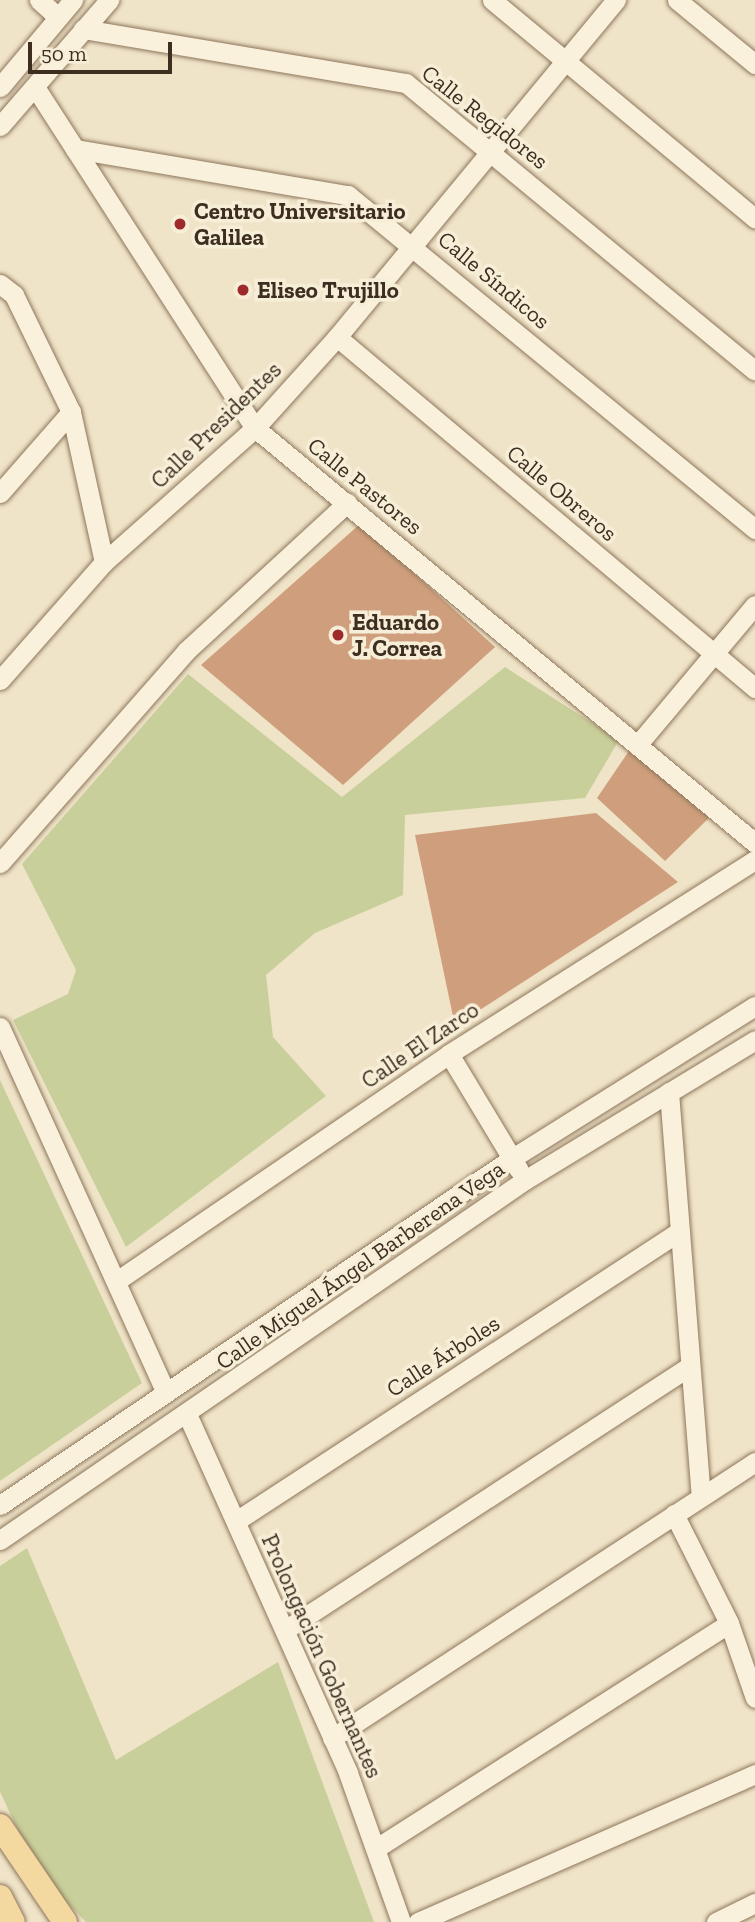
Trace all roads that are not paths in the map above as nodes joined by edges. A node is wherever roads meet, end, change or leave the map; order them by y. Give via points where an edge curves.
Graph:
1 (38, 0) edge
2 (73, 0) edge
3 (109, 0) edge
4 (492, 0) edge
5 (616, 0) edge
6 (677, 0) edge
7 (58, 17) junction
8 (83, 29) junction
9 (566, 62) junction
10 (755, 64) edge
11 (35, 86) junction
12 (0, 87) edge
13 (0, 126) edge
14 (75, 149) junction
15 (491, 150) junction
16 (755, 218) edge
17 (413, 244) junction
18 (7, 289) edge
19 (0, 310) edge
20 (337, 337) junction
21 (755, 370) edge
22 (71, 412) junction
23 (255, 428) junction
24 (0, 494) edge
25 (347, 503) junction
26 (755, 529) edge
27 (104, 562) junction
28 (755, 605) edge
29 (715, 654) junction
30 (0, 680) edge
31 (755, 688) edge
32 (639, 743) junction
33 (755, 843) edge
34 (755, 860) edge
35 (0, 863) edge
36 (755, 1006) edge
37 (0, 1027) edge
38 (755, 1040) edge
39 (449, 1054) junction
40 (669, 1092) junction
41 (511, 1159) junction
42 (525, 1180) junction
43 (677, 1233) junction
44 (118, 1280) junction
45 (690, 1366) junction
46 (165, 1390) junction
47 (187, 1415) junction
48 (755, 1462) edge
49 (701, 1496) junction
50 (0, 1505) edge
51 (674, 1514) junction
52 (236, 1521) junction
53 (0, 1540) edge
54 (729, 1623) junction
55 (285, 1630) junction
56 (755, 1698) edge
57 (332, 1738) junction
58 (755, 1774) edge
59 (0, 1825) edge
60 (378, 1847) junction
61 (0, 1897) edge
62 (755, 1903) edge
63 (13, 1922) edge
64 (65, 1922) edge
65 (401, 1922) edge
66 (418, 1922) edge
67 (716, 1922) edge

1 - 7 street
2 - 7 street
3 - 8 street
4 - 9 street
5 - 9 street, Calle Presidentes
6 - 10 street
7 - 12 street
8 - 11 street
8 - 15 street, Calle Regidores via 406,83
9 - 15 street, Calle Presidentes
9 - 16 street
11 - 13 street
11 - 14 street, Calle Pastores
14 - 17 street, Calle Síndicos via 348,195
14 - 23 street, Calle Pastores
15 - 17 street, Calle Presidentes
15 - 21 street, Calle Regidores
17 - 20 street, Calle Presidentes
17 - 26 street, Calle Síndicos
18 - 19 street
18 - 22 street
20 - 23 street, Calle Presidentes
20 - 29 street, Calle Obreros
22 - 24 street
22 - 27 street
23 - 25 street, Calle Pastores
23 - 27 street, Calle Presidentes
25 - 32 street, Calle Pastores
25 - 35 street via 186,651
27 - 30 street, Calle Presidentes
28 - 29 street
29 - 31 street, Calle Obreros
29 - 32 street
32 - 33 street, Calle Pastores
34 - 39 street, Calle El Zarco
36 - 41 street, Calle Miguel Ángel Barberena Vega
37 - 44 street
38 - 40 street, Calle Miguel Ángel Barberena Vega
39 - 41 street
39 - 44 street, Calle El Zarco
40 - 42 street, Calle Miguel Ángel Barberena Vega
40 - 43 street
41 - 42 street
41 - 46 street, Calle Miguel Ángel Barberena Vega
42 - 47 street, Calle Miguel Ángel Barberena Vega
43 - 45 street
43 - 52 street, Calle Árboles
44 - 46 street
45 - 49 street
45 - 55 street
46 - 50 street, Calle Miguel Ángel Barberena Vega
47 - 52 street, Prolongación Gobernantes
47 - 53 street, Calle Miguel Ángel Barberena Vega
48 - 49 street
49 - 51 street
51 - 54 street
51 - 57 street
52 - 55 street, Prolongación Gobernantes
54 - 56 street
54 - 60 street
55 - 57 street, Prolongación Gobernantes
57 - 60 street, Prolongación Gobernantes
58 - 66 street
59 - 64 main road
60 - 65 street, Prolongación Gobernantes
61 - 63 main road
62 - 67 street

